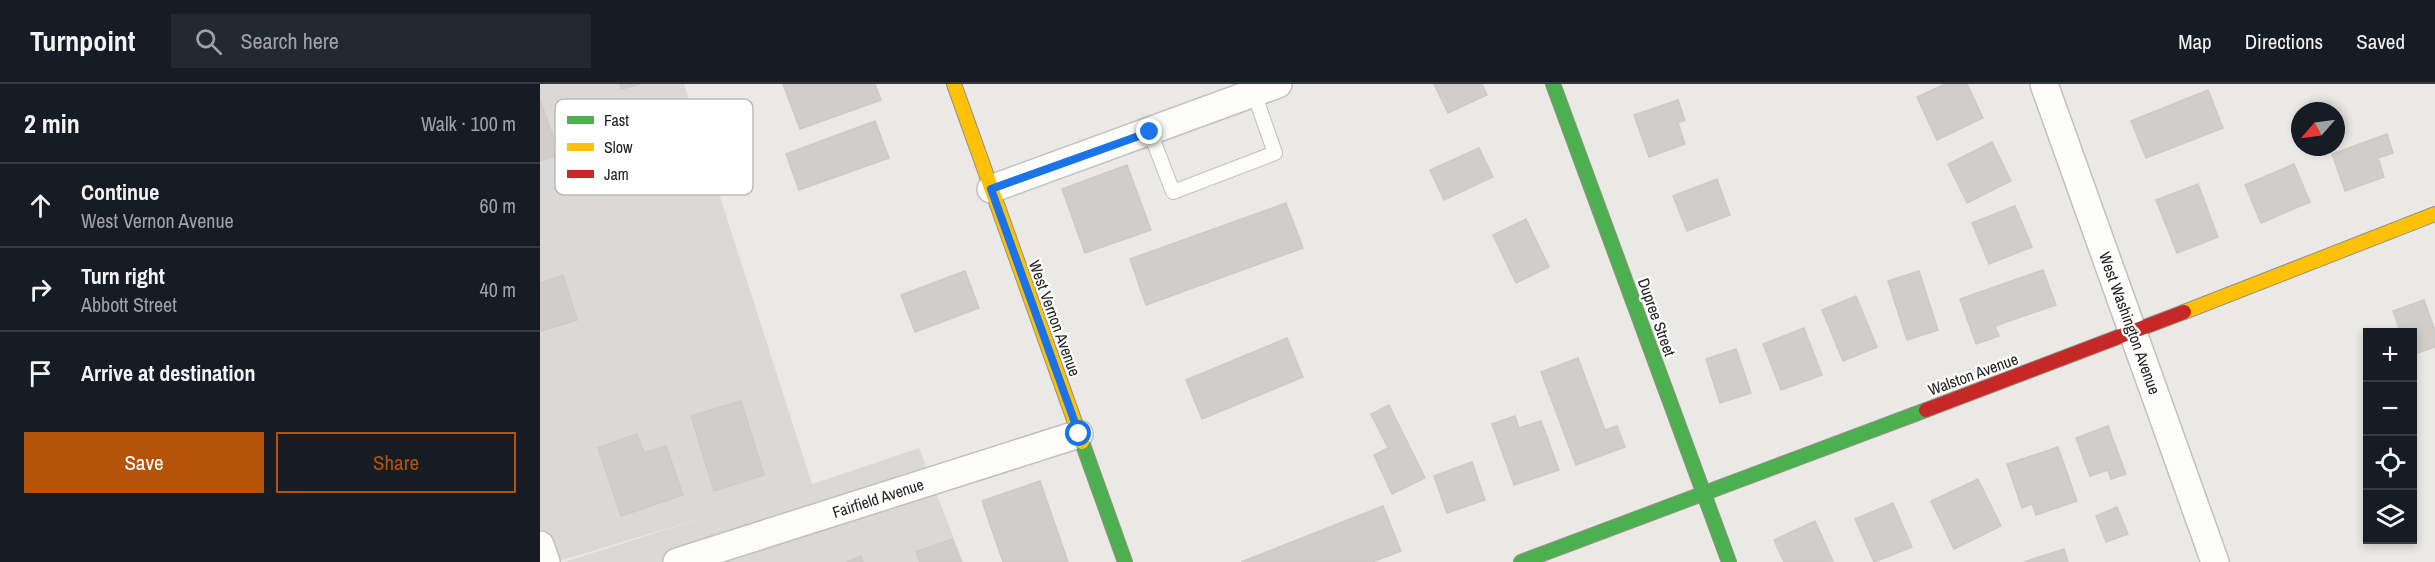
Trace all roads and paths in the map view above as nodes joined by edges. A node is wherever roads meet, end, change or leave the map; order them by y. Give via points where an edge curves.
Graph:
1 (954, 84) edge
2 (1553, 84) edge
3 (2044, 84) edge
4 (1266, 89) edge
5 (1150, 132) junction
6 (991, 189) junction
7 (2435, 214) edge
8 (2134, 332) junction
9 (1079, 434) junction
10 (1704, 492) junction
11 (540, 545) edge
12 (546, 562) edge
13 (677, 562) edge
14 (1125, 562) edge
15 (1521, 562) edge
16 (1729, 562) edge
17 (2215, 562) edge

1 - 6 street, West Vernon Avenue
2 - 10 street, Dupree Street
3 - 8 street, West Washington Avenue
4 - 5 street
4 - 5 lane via 1275,153 1173,192
5 - 6 street
6 - 9 street, West Vernon Avenue
7 - 8 street, Walston Avenue
8 - 10 street, Walston Avenue
8 - 17 street, West Washington Avenue
9 - 13 street, Fairfield Avenue
9 - 14 street, West Vernon Avenue
10 - 15 street, Walston Avenue
10 - 16 street, Dupree Street
11 - 12 street

